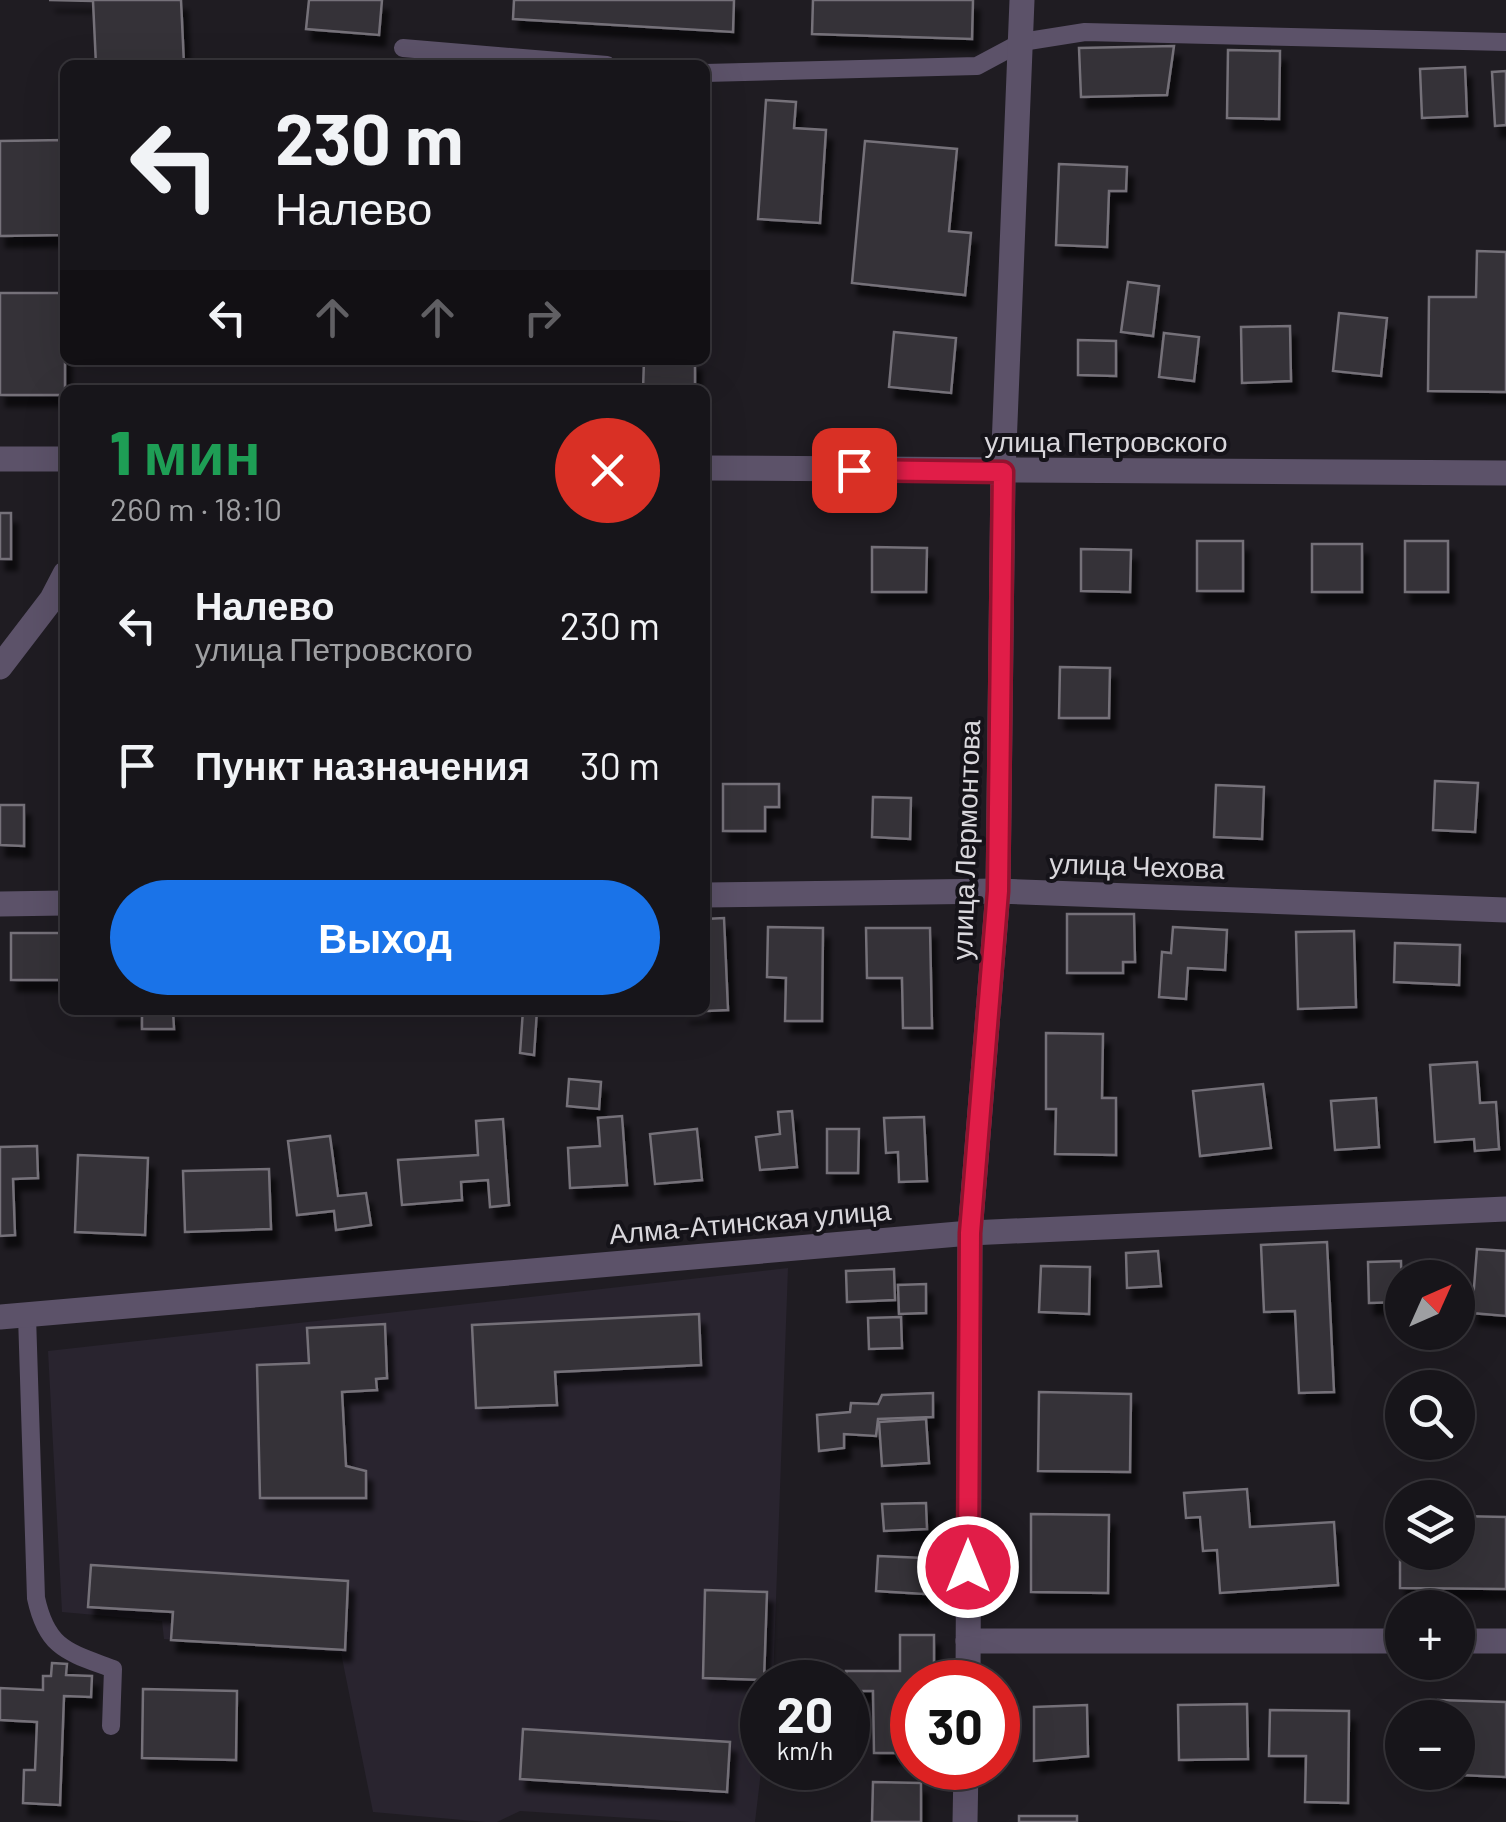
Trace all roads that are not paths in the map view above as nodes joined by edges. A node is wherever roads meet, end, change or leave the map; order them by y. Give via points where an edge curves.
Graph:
1 (1022, 0) edge
2 (1022, 42) junction
3 (1506, 42) edge
4 (403, 48) dead end
5 (548, 60) edge
6 (710, 73) edge
7 (0, 458) edge
8 (60, 459) edge
9 (710, 468) edge
10 (1003, 472) junction
11 (1506, 473) edge
12 (60, 584) edge
13 (0, 668) edge
14 (998, 891) junction
15 (710, 895) edge
16 (60, 903) edge
17 (0, 904) edge
18 (1506, 910) edge
19 (1506, 1209) edge
20 (970, 1233) junction
21 (0, 1316) edge
22 (26, 1316) junction
23 (1385, 1641) edge
24 (1475, 1641) edge
25 (1506, 1641) edge
26 (968, 1642) junction
27 (968, 1660) edge
28 (111, 1726) dead end
29 (966, 1790) edge
30 (965, 1822) edge

1 - 2 street, улица Лермонтова
2 - 3 lane via 1086,32
2 - 6 lane via 977,66
2 - 10 street, улица Лермонтова
4 - 5 lane
7 - 8 street
9 - 10 street, улица Петровского
10 - 11 street, улица Петровского
10 - 14 street, улица Лермонтова
12 - 13 street
14 - 15 street, улица Чехова
14 - 18 street, улица Чехова
14 - 20 street, улица Лермонтова
16 - 17 street
19 - 20 street, Алма-Атинская улица
20 - 22 street, Алма-Атинская улица
20 - 26 street, улица Лермонтова
21 - 22 street, Алма-Атинская улица
22 - 28 lane via 42,1627 81,1656 114,1668
23 - 26 street
24 - 25 street
26 - 27 street, улица Лермонтова
29 - 30 street

